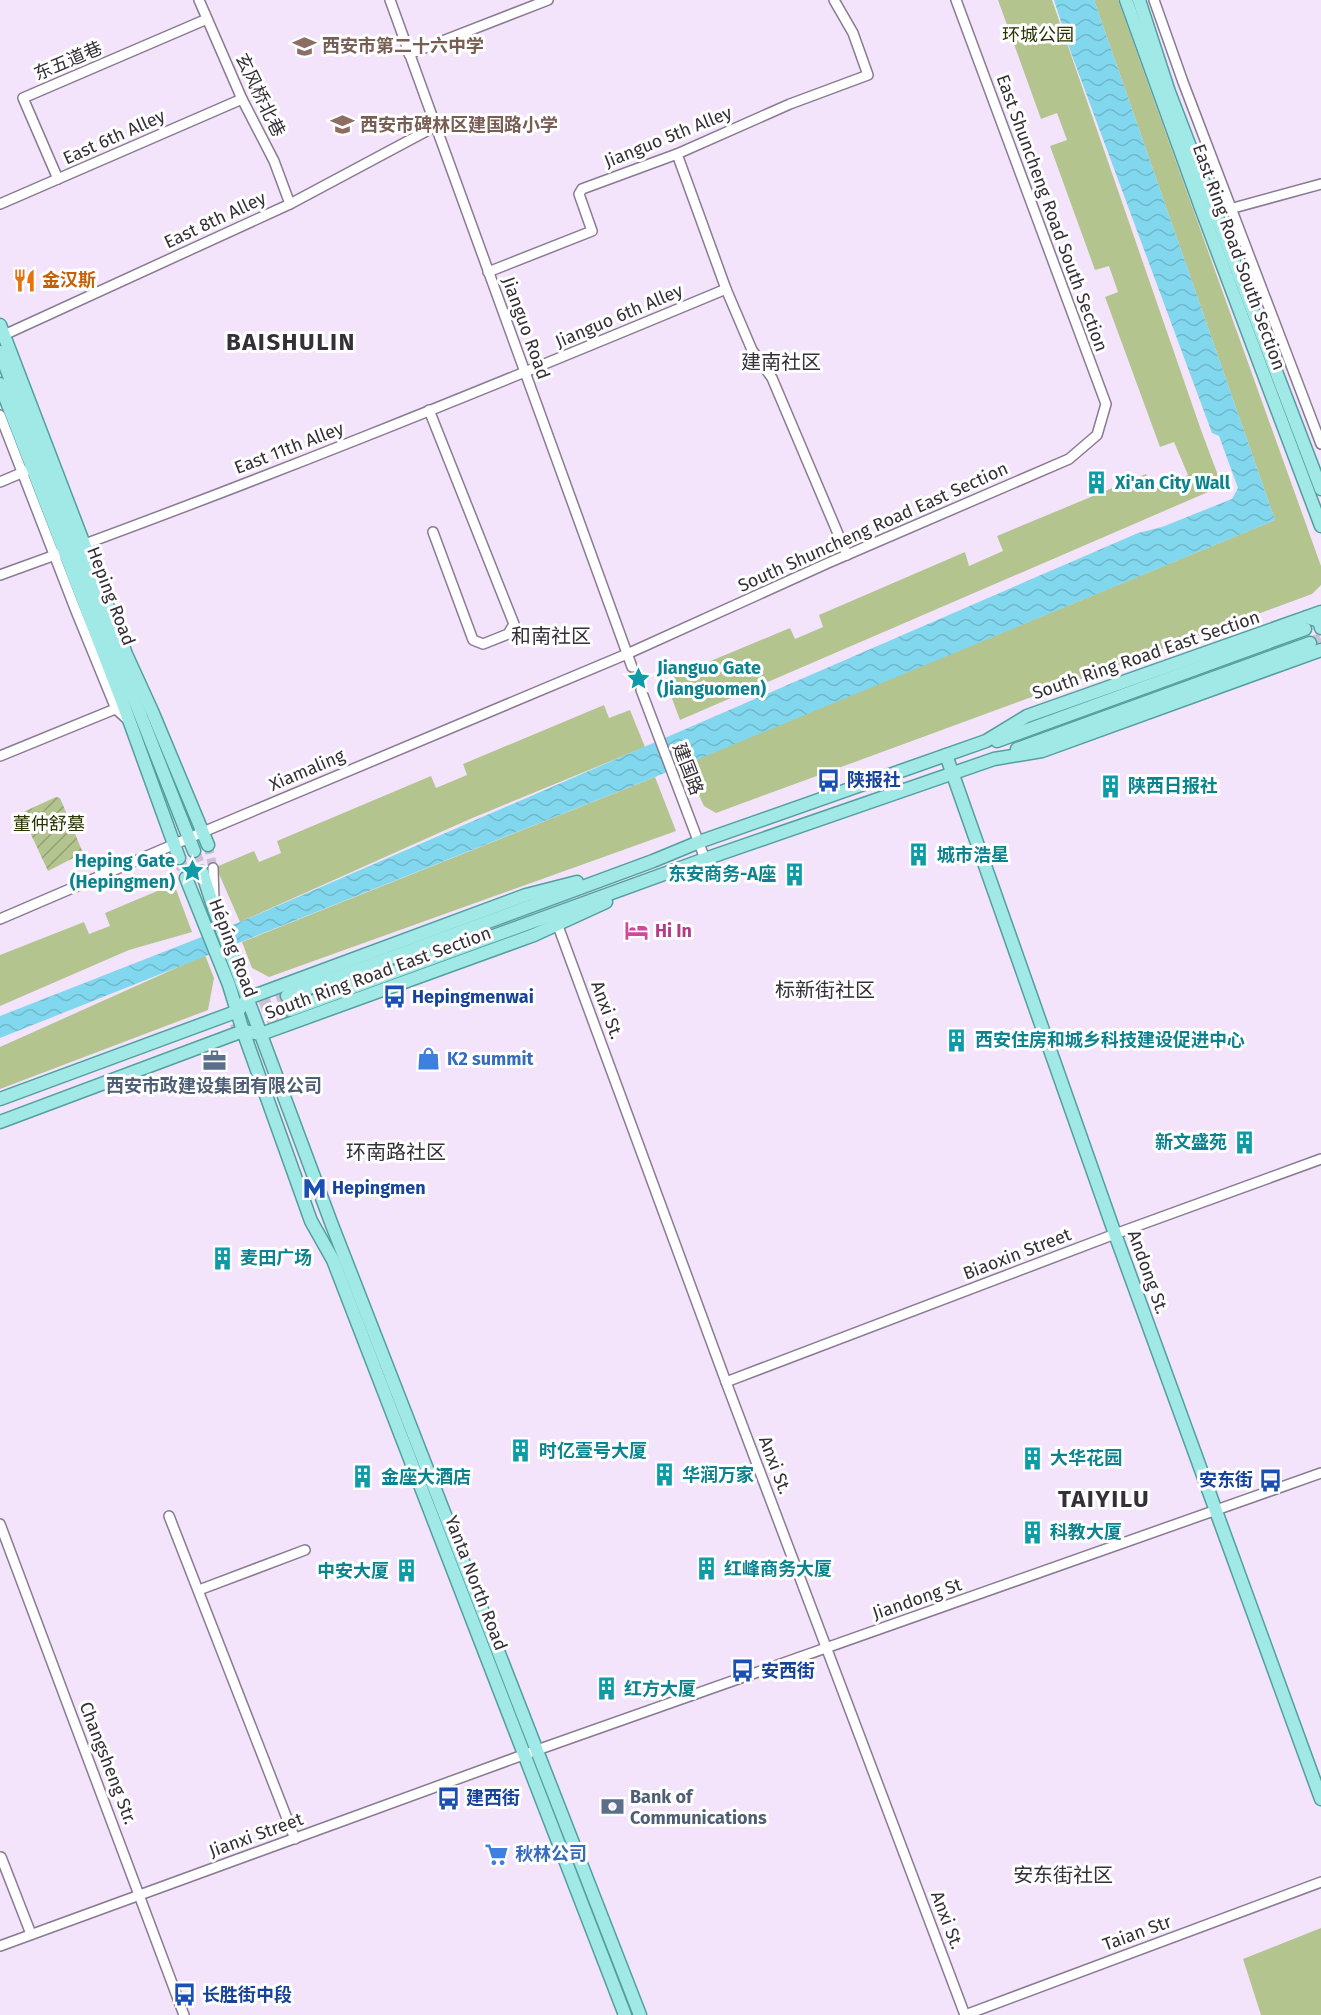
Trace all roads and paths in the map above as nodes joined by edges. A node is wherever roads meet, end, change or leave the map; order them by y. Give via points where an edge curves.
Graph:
1 (199, 0) edge
2 (390, 0) edge
3 (548, 0) edge
4 (834, 0) edge
5 (956, 0) edge
6 (1126, 0) edge
7 (1139, 0) edge
8 (1154, 0) edge
9 (207, 19) junction
10 (409, 54) junction
11 (242, 99) junction
12 (436, 126) junction
13 (677, 154) junction
14 (58, 179) junction
15 (1321, 184) edge
16 (0, 204) edge
17 (290, 204) junction
18 (1232, 208) junction
19 (1215, 213) junction
20 (488, 272) junction
21 (726, 289) junction
22 (2, 330) edge
23 (0, 352) edge
24 (525, 373) junction
25 (0, 386) edge
26 (1106, 404) joint
27 (429, 411) junction
28 (0, 415) edge
29 (1321, 444) edge
30 (27, 471) junction
31 (0, 482) edge
32 (1321, 489) edge
33 (1321, 526) edge
34 (434, 532) dead end
35 (69, 550) junction
36 (847, 555) junction
37 (0, 575) edge
38 (1321, 612) edge
39 (1306, 623) junction
40 (1321, 628) edge
41 (1318, 648) tunnel mouth
42 (627, 654) junction
43 (632, 667) tunnel mouth
44 (641, 690) tunnel mouth
45 (120, 708) junction
46 (946, 755) junction
47 (0, 756) edge
48 (952, 773) junction
49 (203, 832) junction
50 (189, 838) junction
51 (699, 842) junction
52 (174, 844) junction
53 (208, 845) tunnel mouth
54 (194, 851) tunnel mouth
55 (179, 858) tunnel mouth
56 (705, 859) junction
57 (653, 861) junction
58 (208, 870) tunnel mouth
59 (661, 875) junction
60 (186, 878) tunnel mouth
61 (0, 919) edge
62 (558, 926) junction
63 (287, 996) tunnel mouth
64 (248, 998) junction
65 (290, 1010) tunnel mouth
66 (238, 1011) junction
67 (243, 1031) junction
68 (261, 1034) junction
69 (0, 1099) edge
70 (0, 1122) edge
71 (1321, 1159) edge
72 (1115, 1234) junction
73 (726, 1382) junction
74 (1321, 1473) edge
75 (1216, 1510) junction
76 (169, 1516) dead end
77 (0, 1524) edge
78 (305, 1550) dead end
79 (199, 1590) junction
80 (827, 1648) junction
81 (538, 1749) junction
82 (523, 1755) junction
83 (1321, 1799) edge
84 (295, 1839) junction
85 (1, 1857) edge
86 (1321, 1882) edge
87 (140, 1895) junction
88 (31, 1934) junction
89 (0, 1946) edge
90 (184, 2015) edge
91 (625, 2015) edge
92 (640, 2015) edge
93 (965, 2015) edge

1 - 9 street, 玄风桥北巷
2 - 10 street, Jianguo Road
3 - 10 street
4 - 13 street, Jianguo 5th Alley via 853,33 868,75 790,104
5 - 26 street, East Shuncheng Road South Section
6 - 33 main road, East Ring Road South Section
7 - 19 main road, East Ring Road South Section
8 - 18 street
9 - 11 street, 玄风桥北巷
9 - 14 street, 东五道巷 via 23,98
10 - 12 street, Jianguo Road
11 - 14 street, East 6th Alley
11 - 17 street, 玄风桥北巷 via 274,161
12 - 17 street, East 8th Alley
12 - 20 street, Jianguo Road
13 - 20 street, Jianguo 5th Alley via 582,189 580,199 592,231
13 - 21 street
14 - 16 street, East 6th Alley
15 - 18 street
17 - 22 street, East 8th Alley
18 - 19 street
18 - 29 street
19 - 32 main road, East Ring Road South Section
20 - 24 street, Jianguo Road
21 - 24 street, Jianguo 6th Alley
21 - 36 street via 753,350 772,378
22 - 35 main road
23 - 35 main road, Heping Road
24 - 27 street, East 11th Alley
24 - 42 street, Jianguo Road
25 - 30 main road, Heping Road
26 - 36 street, South Shuncheng Road East Section via 1096,435 1069,459
27 - 34 street via 514,624 508,634 483,644 473,640
27 - 35 street, East 11th Alley
28 - 30 street
30 - 31 street
30 - 35 main road, Heping Road
35 - 37 street, East 11th Alley
35 - 45 main road, Heping Road
35 - 49 main road via 126,654
35 - 50 main road, Heping Road
36 - 42 street, South Shuncheng Road East Section
38 - 39 main road, South Ring Road East Section
39 - 40 main road via 1318,621
39 - 46 main road, South Ring Road East Section via 1027,716 986,741
41 - 48 main road, South Ring Road East Section via 1042,751 994,759
42 - 43 street, Jianguo Road
42 - 49 street, Xiamaling
44 - 51 street, 建国路
45 - 47 street
45 - 52 main road, Heping Road via 129,722
46 - 48 main road, Andong St.
46 - 51 main road, South Ring Road East Section
48 - 56 main road, South Ring Road East Section
48 - 72 main road, Andong St.
49 - 50 street, Xiamaling
49 - 53 main road
50 - 52 street, Xiamaling
50 - 54 main road, Heping Road
51 - 56 street, 建国路
51 - 57 main road, South Ring Road East Section
52 - 55 main road, Heping Road
52 - 61 street, Xiamaling
56 - 59 main road, South Ring Road East Section
57 - 63 main road, South Ring Road East Section
57 - 64 main road, South Ring Road East Section via 526,895
58 - 64 main road, Yanta North Road via 214,909
59 - 62 main road, South Ring Road East Section
59 - 65 main road, South Ring Road East Section
60 - 66 main road, Hépíng Road
62 - 68 main road, South Ring Road East Section
62 - 73 street, Anxi St.
64 - 66 main road, South Ring Road East Section
64 - 68 main road, Yanta North Road
66 - 67 main road, Hépíng Road
66 - 69 main road, South Ring Road East Section
67 - 68 main road, South Ring Road East Section
67 - 70 main road, South Ring Road East Section
67 - 82 main road, Yanta North Road via 311,1221 333,1260
68 - 81 main road, Yanta North Road
71 - 72 street, Biaoxin Street
72 - 73 street, Biaoxin Street
72 - 75 main road, Andong St.
73 - 80 street, Anxi St.
74 - 75 street, Jiandong St
75 - 80 street, Jiandong St
75 - 83 main road, Andong St.
76 - 79 street
77 - 87 street, Changsheng Str.
78 - 79 street
79 - 84 street
80 - 81 street, Jiandong St
80 - 93 street, Anxi St.
81 - 82 street, Jiandong St
81 - 92 main road, Yanta North Road
82 - 84 street, Jianxi Street
82 - 91 main road, Yanta North Road
84 - 87 street, Jianxi Street
85 - 88 street
86 - 93 street, Taian Str
87 - 88 street, Jianxi Street
87 - 90 street, Changsheng Str.
88 - 89 street, Jianxi Street

